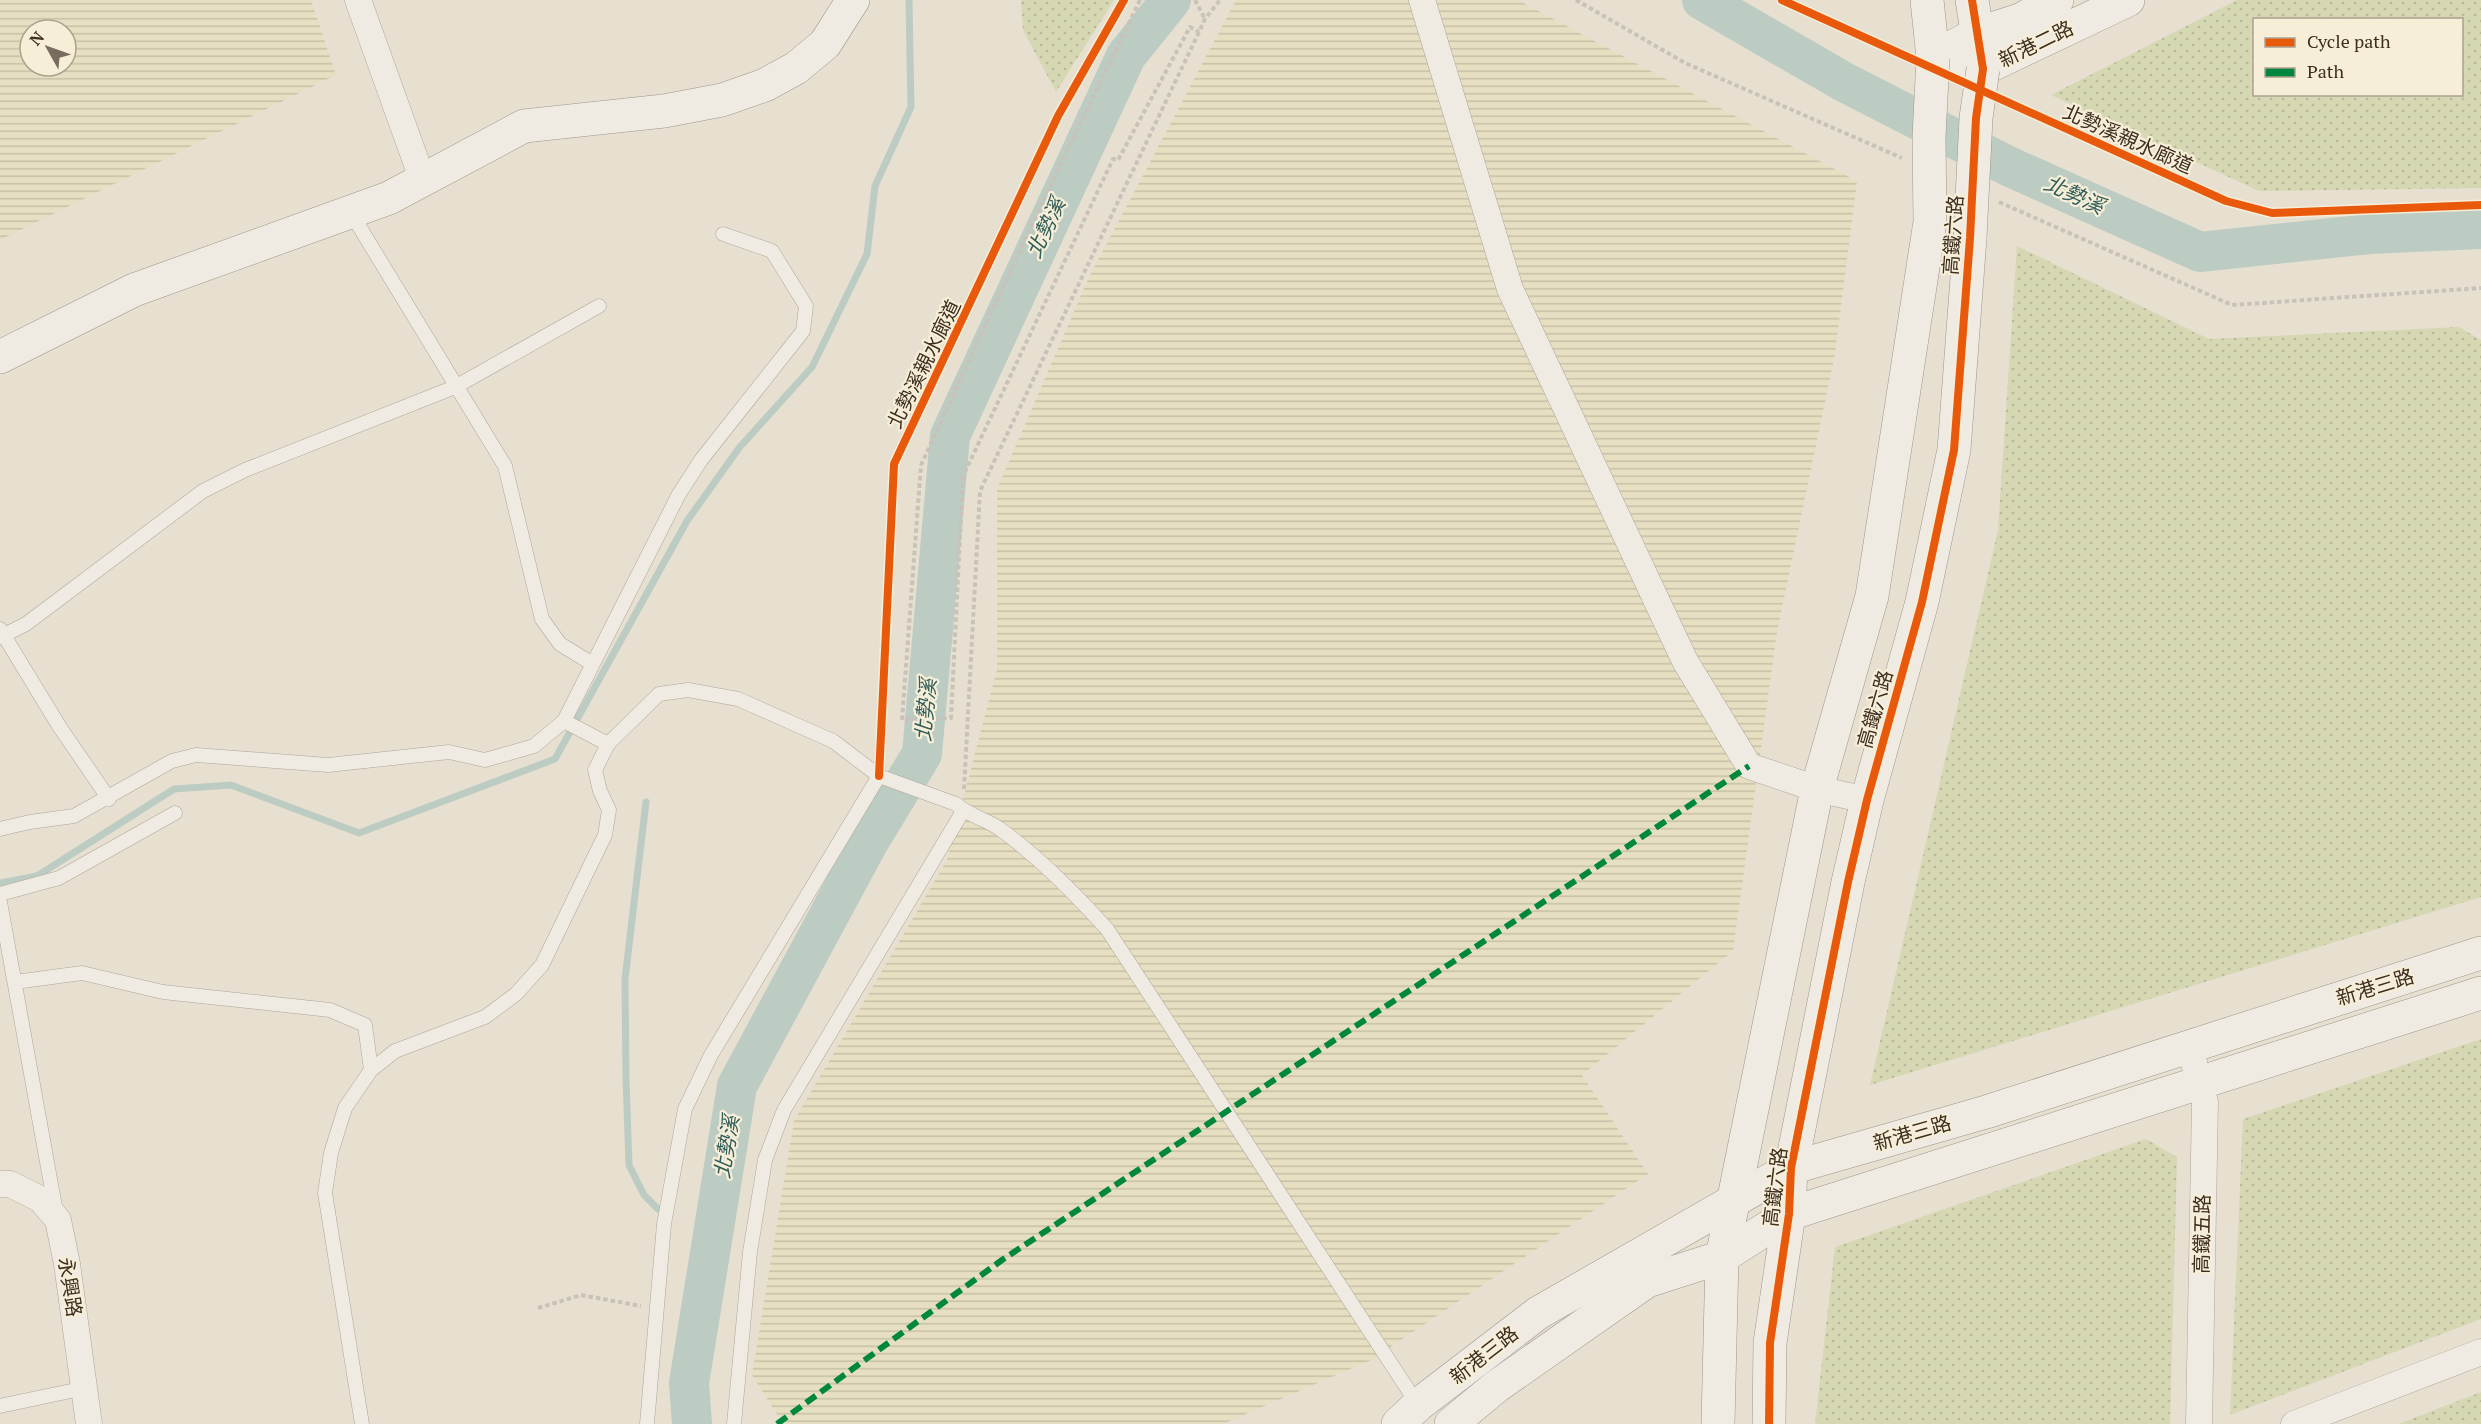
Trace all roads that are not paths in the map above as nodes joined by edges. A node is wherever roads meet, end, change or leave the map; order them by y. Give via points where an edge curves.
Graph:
1 (358, 0) edge
2 (853, 0) edge
3 (1422, 0) edge
4 (1927, 0) edge
5 (1972, 0) edge
6 (2057, 0) edge
7 (2128, 0) edge
8 (1976, 34) junction
9 (1934, 58) junction
10 (1983, 69) junction
11 (423, 181) junction
12 (351, 213) junction
13 (723, 234) dead end
14 (599, 306) dead end
15 (0, 357) edge
16 (455, 387) junction
17 (1, 634) edge
18 (591, 663) junction
19 (565, 721) junction
20 (608, 744) junction
21 (879, 776) junction
22 (1817, 789) junction
23 (108, 799) junction
24 (1867, 800) junction
25 (959, 808) junction
26 (175, 813) dead end
27 (0, 829) edge
28 (0, 894) edge
29 (0, 902) edge
30 (2481, 953) edge
31 (15, 982) junction
32 (2481, 993) edge
33 (2189, 1045) junction
34 (371, 1070) junction
35 (2199, 1084) junction
36 (1791, 1168) junction
37 (0, 1184) edge
38 (1735, 1201) junction
39 (1789, 1214) junction
40 (58, 1220) junction
41 (1722, 1257) junction
42 (2481, 1352) edge
43 (85, 1388) junction
44 (0, 1406) edge
45 (1408, 1414) edge
46 (89, 1424) edge
47 (362, 1424) edge
48 (647, 1424) edge
49 (734, 1424) edge
50 (1451, 1424) edge
51 (1718, 1424) edge
52 (1768, 1424) edge
53 (2199, 1424) edge
54 (2294, 1424) edge

1 - 11 street
2 - 11 street via 825,44 796,68 765,85 722,100 664,111 524,126
3 - 22 street via 1510,289 1685,660 1749,766
4 - 9 street, 高鐵六路
5 - 8 street, 高鐵六路
6 - 8 street, 新港二路 via 2020,20
7 - 10 street, 新港二路
8 - 9 street, 新港二路
8 - 10 street, 高鐵六路
9 - 10 street, 新港二路
9 - 22 street, 高鐵六路, bridge via 1929,137 1930,222 1872,596
10 - 24 street, 高鐵六路, bridge via 1976,118 1954,450 1922,602
11 - 12 street
12 - 15 street via 134,290
12 - 16 lane
13 - 18 lane via 772,251 806,306 803,331 684,486
14 - 16 lane
16 - 17 lane via 245,470 202,491 26,624
16 - 18 lane via 505,466 542,619 560,644
17 - 23 lane
18 - 19 lane
19 - 20 lane
19 - 23 lane via 534,746 485,760 449,752 328,765 196,755 172,761
20 - 21 lane via 659,694 688,690 738,699 833,741
20 - 34 lane via 595,770 609,810 605,836 542,965 516,993 485,1017 396,1051
21 - 25 lane
21 - 48 lane via 711,1054 685,1109 664,1224
22 - 24 street
22 - 38 street, 高鐵六路
23 - 27 lane via 74,816
24 - 36 street, 高鐵六路
25 - 45 lane via 998,827 1032,854 1107,929
25 - 49 lane via 784,1110 765,1160 750,1252
26 - 28 lane via 59,878
29 - 31 lane
30 - 33 street, 新港三路
31 - 34 lane via 82,973 163,992 330,1010 365,1025
31 - 40 lane
32 - 35 street, 新港三路
33 - 35 street, 高鐵五路
33 - 36 street, 新港三路 via 1986,1112
34 - 47 lane via 345,1108 331,1153 326,1193
35 - 39 street, 新港三路
35 - 53 street, 高鐵五路 via 2205,1102
36 - 38 street, 新港三路
36 - 39 street, 高鐵六路
37 - 40 street via 10,1184 39,1199
38 - 41 street, 高鐵六路
38 - 45 street, 新港三路 via 1538,1313
39 - 41 street, 新港三路
39 - 52 street, 高鐵六路 via 1770,1343
40 - 43 street, 永興路
41 - 50 street, 新港三路 via 1647,1281 1497,1386
41 - 51 street, 高鐵六路
42 - 54 street
43 - 44 lane
43 - 46 street, 永興路

